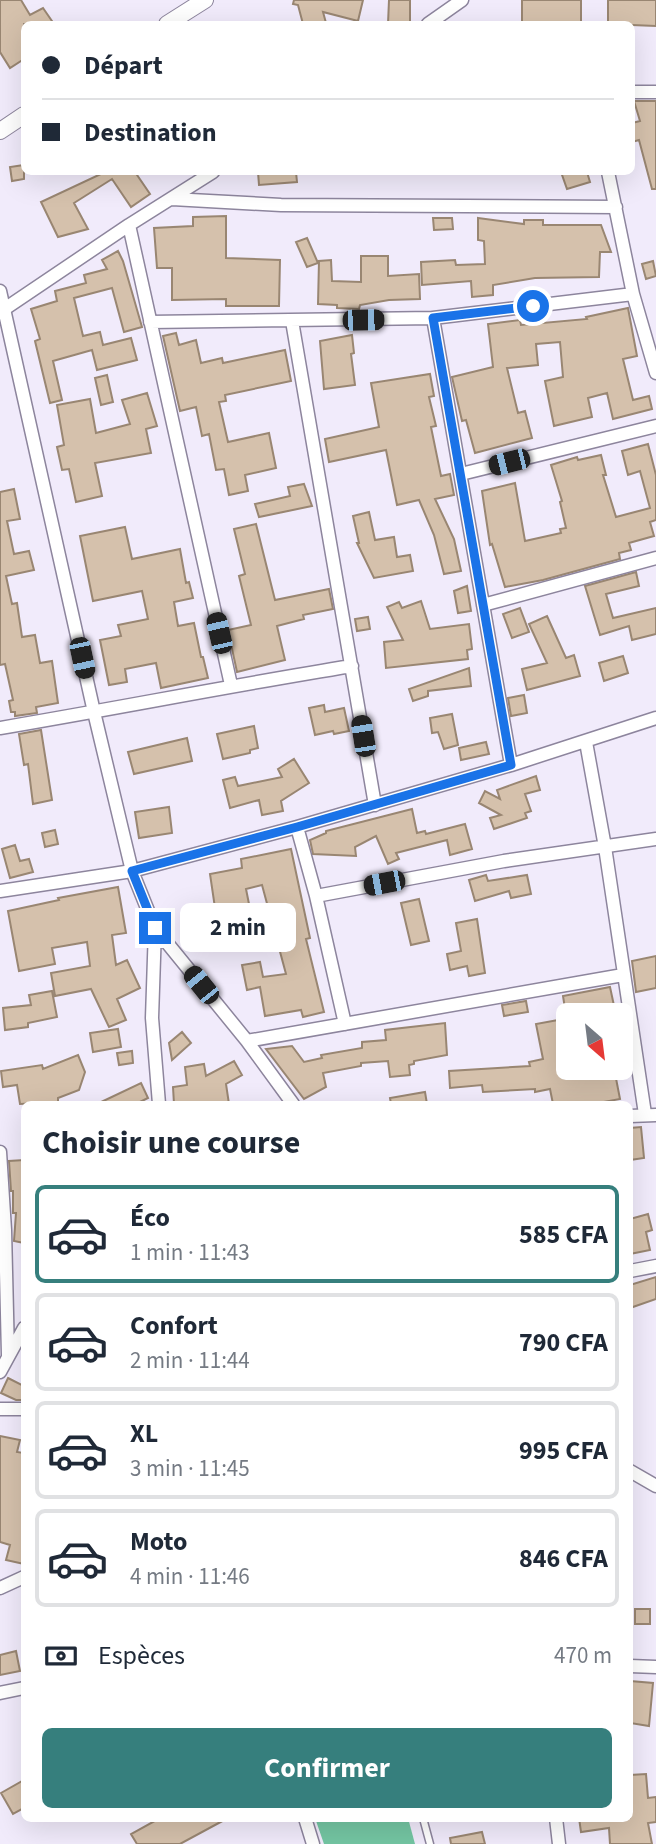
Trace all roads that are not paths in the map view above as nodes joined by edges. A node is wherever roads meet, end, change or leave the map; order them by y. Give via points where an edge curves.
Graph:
1 (205, 0) edge
2 (462, 0) edge
3 (172, 21) edge
4 (432, 21) edge
5 (635, 92) edge
6 (656, 92) edge
7 (21, 117) edge
8 (0, 131) edge
9 (208, 175) edge
10 (609, 175) edge
11 (172, 199) junction
12 (616, 207) junction
13 (129, 225) junction
14 (0, 291) edge
15 (633, 294) junction
16 (3, 310) edge
17 (433, 318) junction
18 (292, 321) junction
19 (150, 322) junction
20 (656, 373) edge
21 (656, 426) edge
22 (461, 474) junction
23 (656, 558) edge
24 (483, 605) junction
25 (352, 666) junction
26 (231, 685) junction
27 (94, 712) junction
28 (656, 718) edge
29 (0, 728) edge
30 (586, 742) junction
31 (511, 765) junction
32 (375, 805) junction
33 (297, 827) junction
34 (656, 839) edge
35 (605, 847) junction
36 (132, 871) junction
37 (0, 891) edge
38 (316, 896) junction
39 (155, 928) junction
40 (623, 975) junction
41 (345, 1024) junction
42 (247, 1041) junction
43 (159, 1101) edge
44 (291, 1101) edge
45 (651, 1115) edge
46 (633, 1116) edge
47 (0, 1152) edge
48 (2, 1231) edge
49 (656, 1266) edge
50 (633, 1270) edge
51 (21, 1333) edge
52 (8, 1355) junction
53 (0, 1372) edge
54 (0, 1409) edge
55 (21, 1409) edge
56 (633, 1473) edge
57 (656, 1485) edge
58 (21, 1578) edge
59 (0, 1588) edge
60 (633, 1666) edge
61 (656, 1667) edge
62 (21, 1689) edge
63 (0, 1693) edge
64 (306, 1822) edge
65 (424, 1822) edge
66 (556, 1822) edge
67 (313, 1844) edge
68 (430, 1844) edge
69 (559, 1844) edge

1 - 3 street
2 - 4 street
5 - 6 street
7 - 8 street
9 - 11 street
10 - 12 street
11 - 12 street via 281,205
11 - 13 street
12 - 15 street
13 - 16 street
13 - 19 street
14 - 16 street
15 - 17 street
15 - 20 street
16 - 27 street
17 - 18 street
17 - 22 street
18 - 19 street
18 - 25 street
19 - 26 street
21 - 22 street
22 - 24 street
23 - 24 street
24 - 31 street
25 - 26 street
25 - 32 street
26 - 27 street
27 - 29 street
27 - 36 street
28 - 30 street
30 - 31 street
30 - 35 street
31 - 32 street
32 - 33 street
33 - 36 street
33 - 38 street
34 - 35 street
35 - 38 street
35 - 40 street
36 - 37 street
36 - 39 street
38 - 41 street
39 - 42 street
39 - 43 street via 152,1018
40 - 41 street
40 - 45 street
41 - 42 street
42 - 44 street
45 - 46 street
47 - 48 street
48 - 52 street
49 - 50 street
51 - 52 street
52 - 53 street
54 - 55 street
56 - 57 street
58 - 59 street
60 - 61 street
62 - 63 street
64 - 67 street
65 - 68 lane
66 - 69 street

